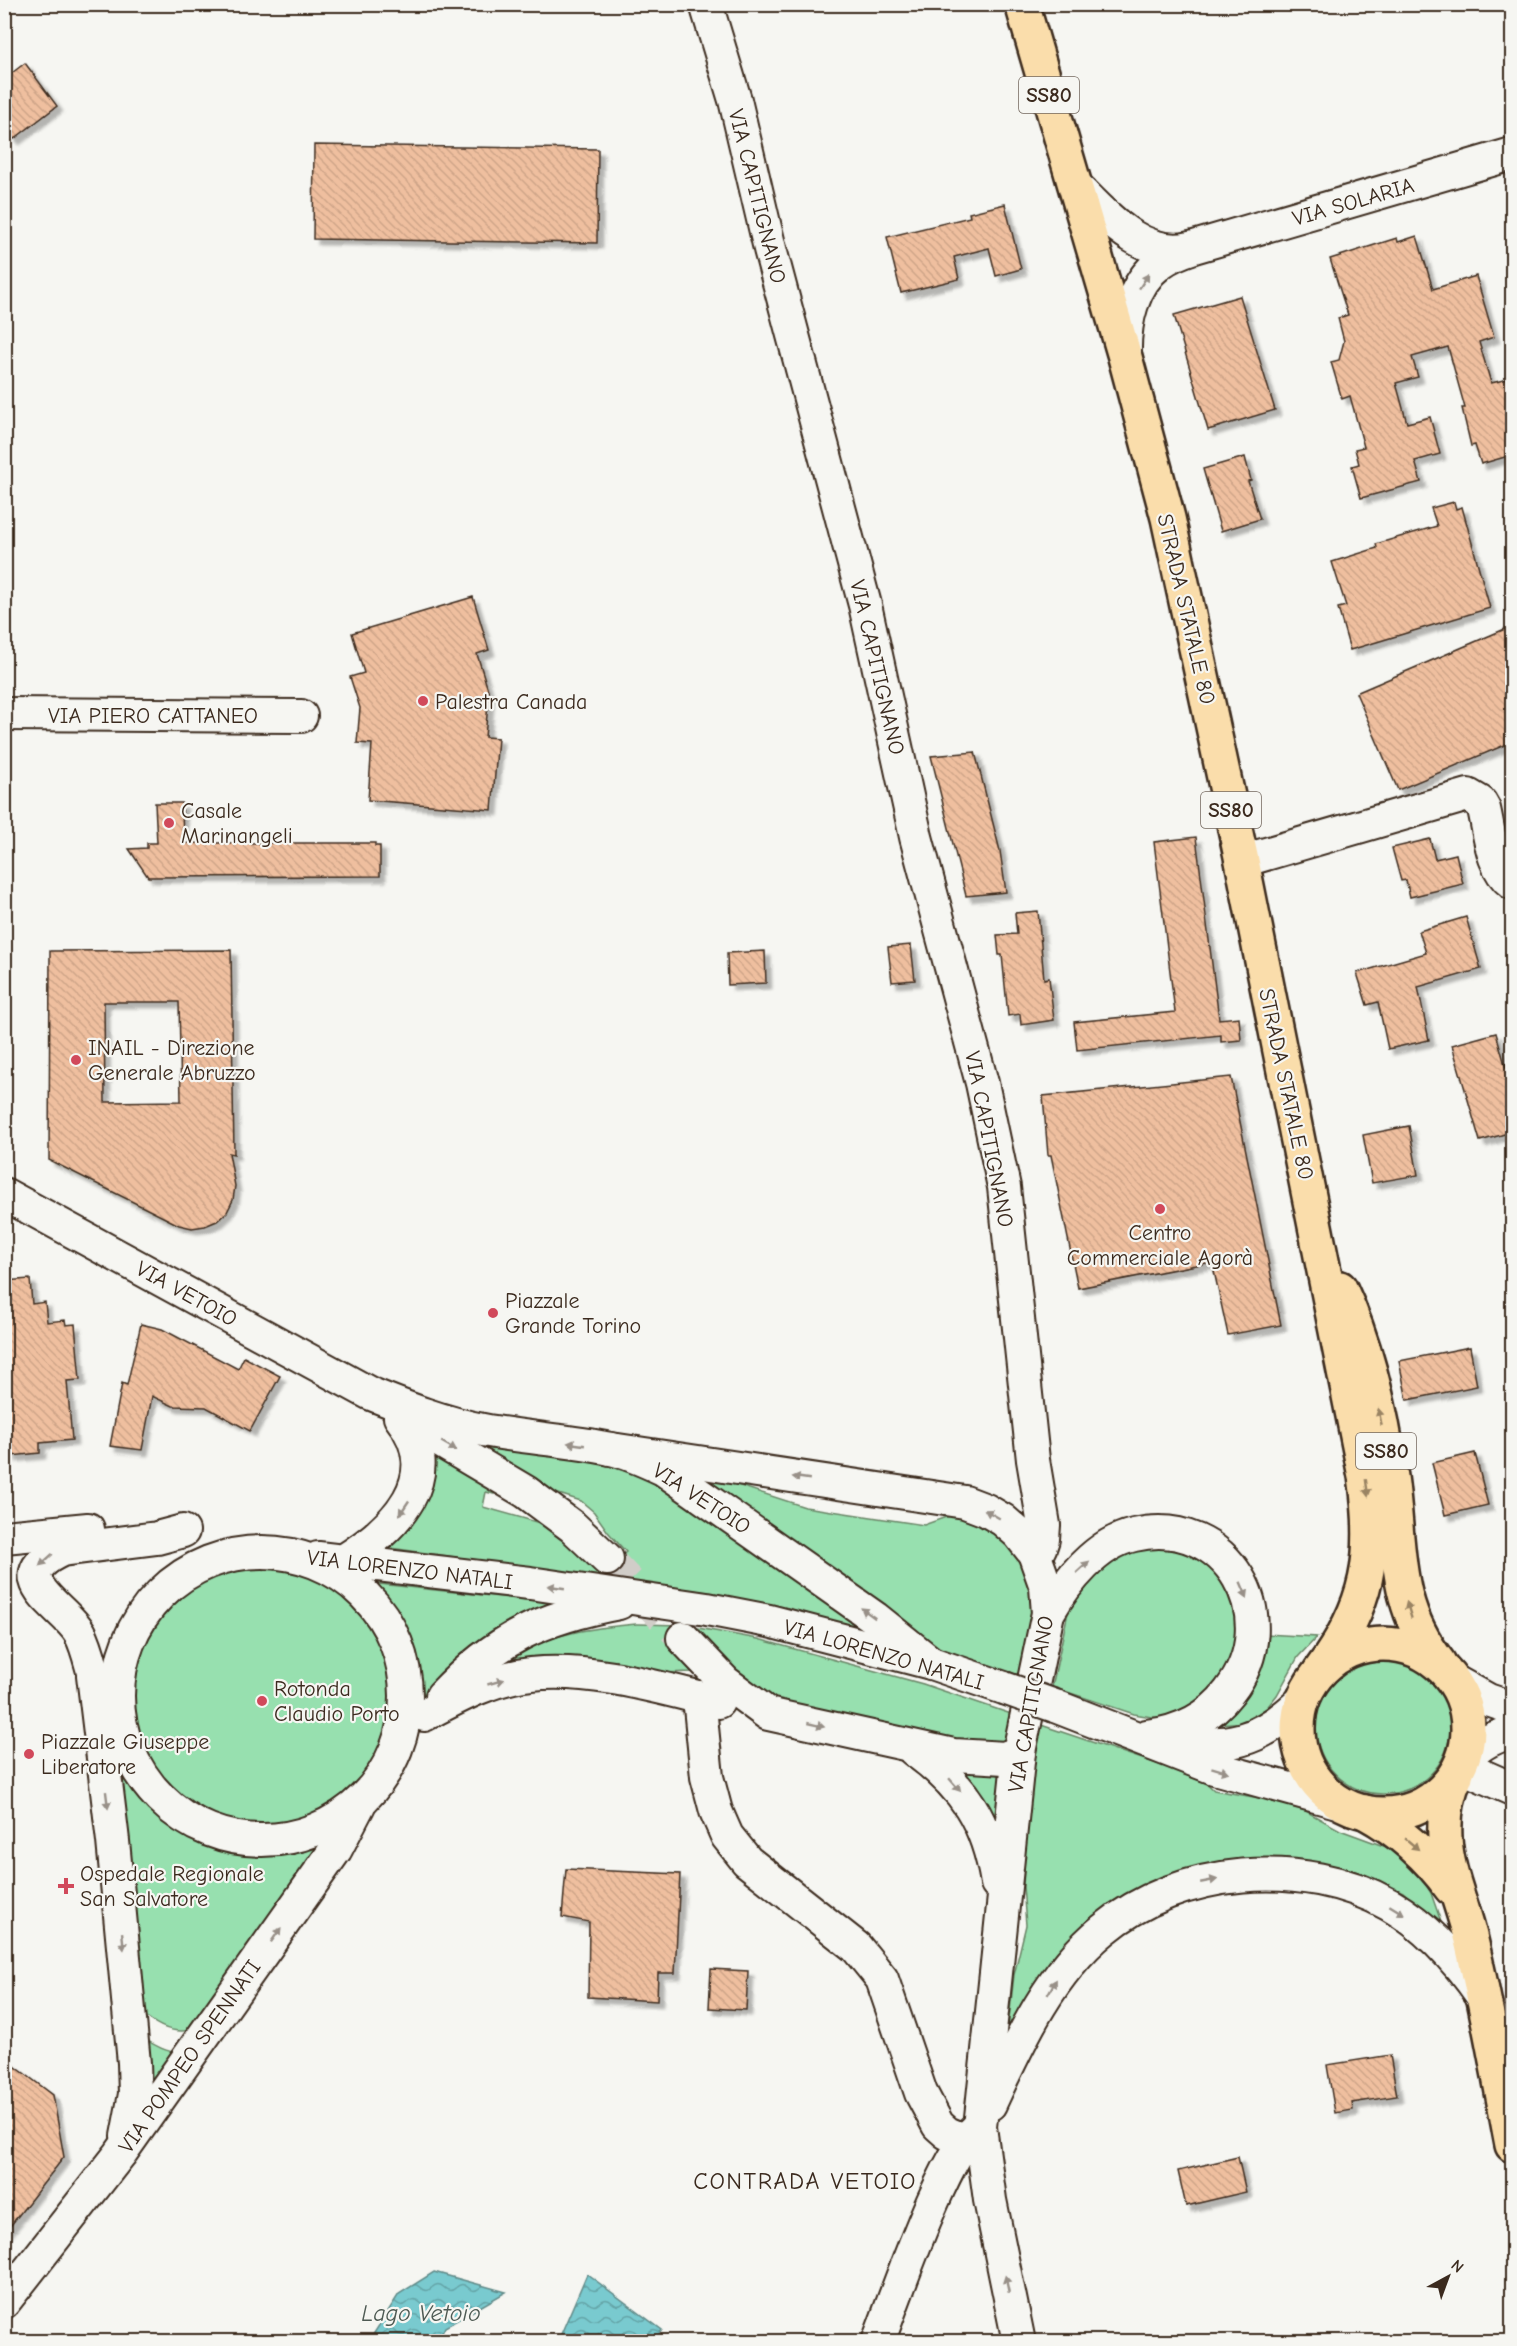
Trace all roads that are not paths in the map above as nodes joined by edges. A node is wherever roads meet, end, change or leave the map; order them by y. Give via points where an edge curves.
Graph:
1 (706, 4) edge
2 (1022, 4) edge
3 (1512, 154) edge
4 (1075, 185) junction
5 (1194, 247) junction
6 (1125, 357) junction
7 (4, 714) edge
8 (301, 716) dead end
9 (1242, 861) junction
10 (1512, 884) edge
11 (4, 1194) edge
12 (1316, 1222) junction
13 (369, 1393) junction
14 (399, 1416) junction
15 (611, 1449) junction
16 (183, 1531) junction
17 (4, 1537) edge
18 (252, 1553) junction
19 (1034, 1553) junction
20 (292, 1556) junction
21 (607, 1559) tunnel mouth
22 (343, 1561) junction
23 (635, 1600) junction
24 (1048, 1613) junction
25 (683, 1638) tunnel mouth
26 (931, 1663) junction
27 (1320, 1671) junction
28 (106, 1675) junction
29 (1452, 1679) junction
30 (699, 1697) junction
31 (1303, 1700) junction
32 (1512, 1708) edge
33 (768, 1714) junction
34 (424, 1715) junction
35 (115, 1721) junction
36 (1512, 1732) edge
37 (1137, 1735) junction
38 (910, 1748) junction
39 (395, 1752) junction
40 (1019, 1752) junction
41 (102, 1758) junction
42 (1461, 1766) junction
43 (1512, 1789) edge
44 (360, 1802) junction
45 (1352, 1807) junction
46 (1460, 1903) junction
47 (1002, 1917) junction
48 (1483, 1997) junction
49 (989, 2035) junction
50 (1023, 2038) junction
51 (972, 2133) junction
52 (1512, 2145) edge
53 (120, 2154) junction
54 (4, 2302) edge
55 (878, 2342) edge
56 (1019, 2342) edge

1 - 19 street, VIA CAPITIGNANO via 735,100 770,249 865,605 916,837 982,1083 1002,1175 1033,1460 1044,1524 1040,1548
2 - 4 main road, STRADA STATALE 80 / SS80
3 - 5 street, VIA SOLARIA
4 - 5 street, VIA SOLARIA via 1138,240 1172,250
4 - 6 main road, STRADA STATALE 80 / SS80
6 -> 5 street, VIA SOLARIA via 1129,314 1142,284 1159,263
6 - 9 main road, STRADA STATALE 80 / SS80 via 1180,572
7 - 8 street, VIA PIERO CATTANEO
9 - 10 street via 1468,795 1484,809 1496,861
9 - 12 main road, STRADA STATALE 80 / SS80
11 - 13 street, VIA VETOIO
12 -> 27 main road, STRADA STATALE 80 / SS80 via 1365,1476 1371,1538 1357,1609 1341,1643
29 -> 12 main road, STRADA STATALE 80 / SS80 via 1422,1640 1409,1610 1376,1398 1355,1320 1328,1262
13 - 14 street, VIA VETOIO
15 -> 13 street, VIA VETOIO via 479,1430
14 -> 21 street via 526,1492
14 -> 22 street, VIA VETOIO via 418,1449 415,1487 390,1526
19 -> 15 street via 1003,1520 965,1502
26 -> 15 street, VIA VETOIO via 875,1618 697,1491 663,1469
16 - 17 street via 142,1523
16 - 18 street
16 -> 28 street via 158,1538 62,1550 51,1554 39,1567 36,1576 40,1592 80,1633
18 - 20 street
18 - 28 street via 198,1566 175,1581 137,1623 126,1648
19 - 24 street, VIA CAPITIGNANO via 1046,1587
20 - 22 street, VIA LORENZO NATALI
20 - 39 street via 324,1567 354,1586 370,1602 394,1641 405,1685 404,1719
23 -> 22 street, VIA LORENZO NATALI
23 - 26 street, VIA LORENZO NATALI via 769,1621
23 - 34 street, VIA LORENZO NATALI via 560,1616 516,1636 472,1666
24 -> 37 street via 1073,1576 1112,1544 1132,1535 1155,1532 1196,1540 1234,1570 1251,1609 1251,1650 1244,1670 1222,1701 1207,1714 1171,1733
24 - 40 street, VIA CAPITIGNANO
25 - 33 street via 725,1682
26 - 37 street, VIA LORENZO NATALI, bridge
27 - 29 main road, SS80 via 1352,1650 1389,1644 1426,1655
27 - 31 main road, SS80
28 - 35 street
28 - 41 street
29 - 32 street via 1488,1700
29 - 42 main road, SS80 via 1464,1699 1469,1725
30 - 33 street
34 -> 30 street via 479,1687 530,1674 559,1672 626,1680
30 - 51 street via 707,1777 727,1836 747,1861 856,1947 882,1979 921,2093 938,2125 947,2133
31 - 37 street, VIA LORENZO NATALI via 1264,1732 1240,1740 1196,1743
31 - 45 main road, SS80 via 1298,1728 1303,1756 1316,1781 1333,1798
33 -> 38 street
34 - 39 street, VIA LORENZO NATALI
35 - 41 street
35 - 44 street via 142,1777 157,1796 176,1813 221,1835 245,1840 295,1837 340,1818
36 - 42 street via 1481,1743
37 -> 45 street, VIA LORENZO NATALI via 1214,1768
38 - 40 street via 1005,1758
38 -> 47 street via 941,1769 981,1824 993,1854
39 - 44 street
40 - 47 street, VIA CAPITIGNANO
41 -> 53 street via 134,2063 133,2110
42 - 43 street
42 - 45 main road, SS80 via 1443,1790 1417,1807 1393,1814
42 - 46 main road, SS80 via 1450,1793 1445,1829 1449,1864
53 -> 44 street, VIA POMPEO SPENNATI via 336,1849
45 -> 46 main road, SS80 via 1398,1833 1426,1857
46 - 48 main road, SS80
47 - 49 street, VIA CAPITIGNANO
50 -> 48 street via 1058,1976 1115,1920 1165,1893 1241,1875 1320,1880 1375,1897 1403,1913 1436,1941
48 - 52 main road, SS80
49 - 50 street via 1002,2050
49 - 51 street, VIA CAPITIGNANO
50 - 51 street
51 - 55 street, VIA CAPITIGNANO via 932,2205
56 -> 51 street
53 - 54 street, VIA POMPEO SPENNATI

